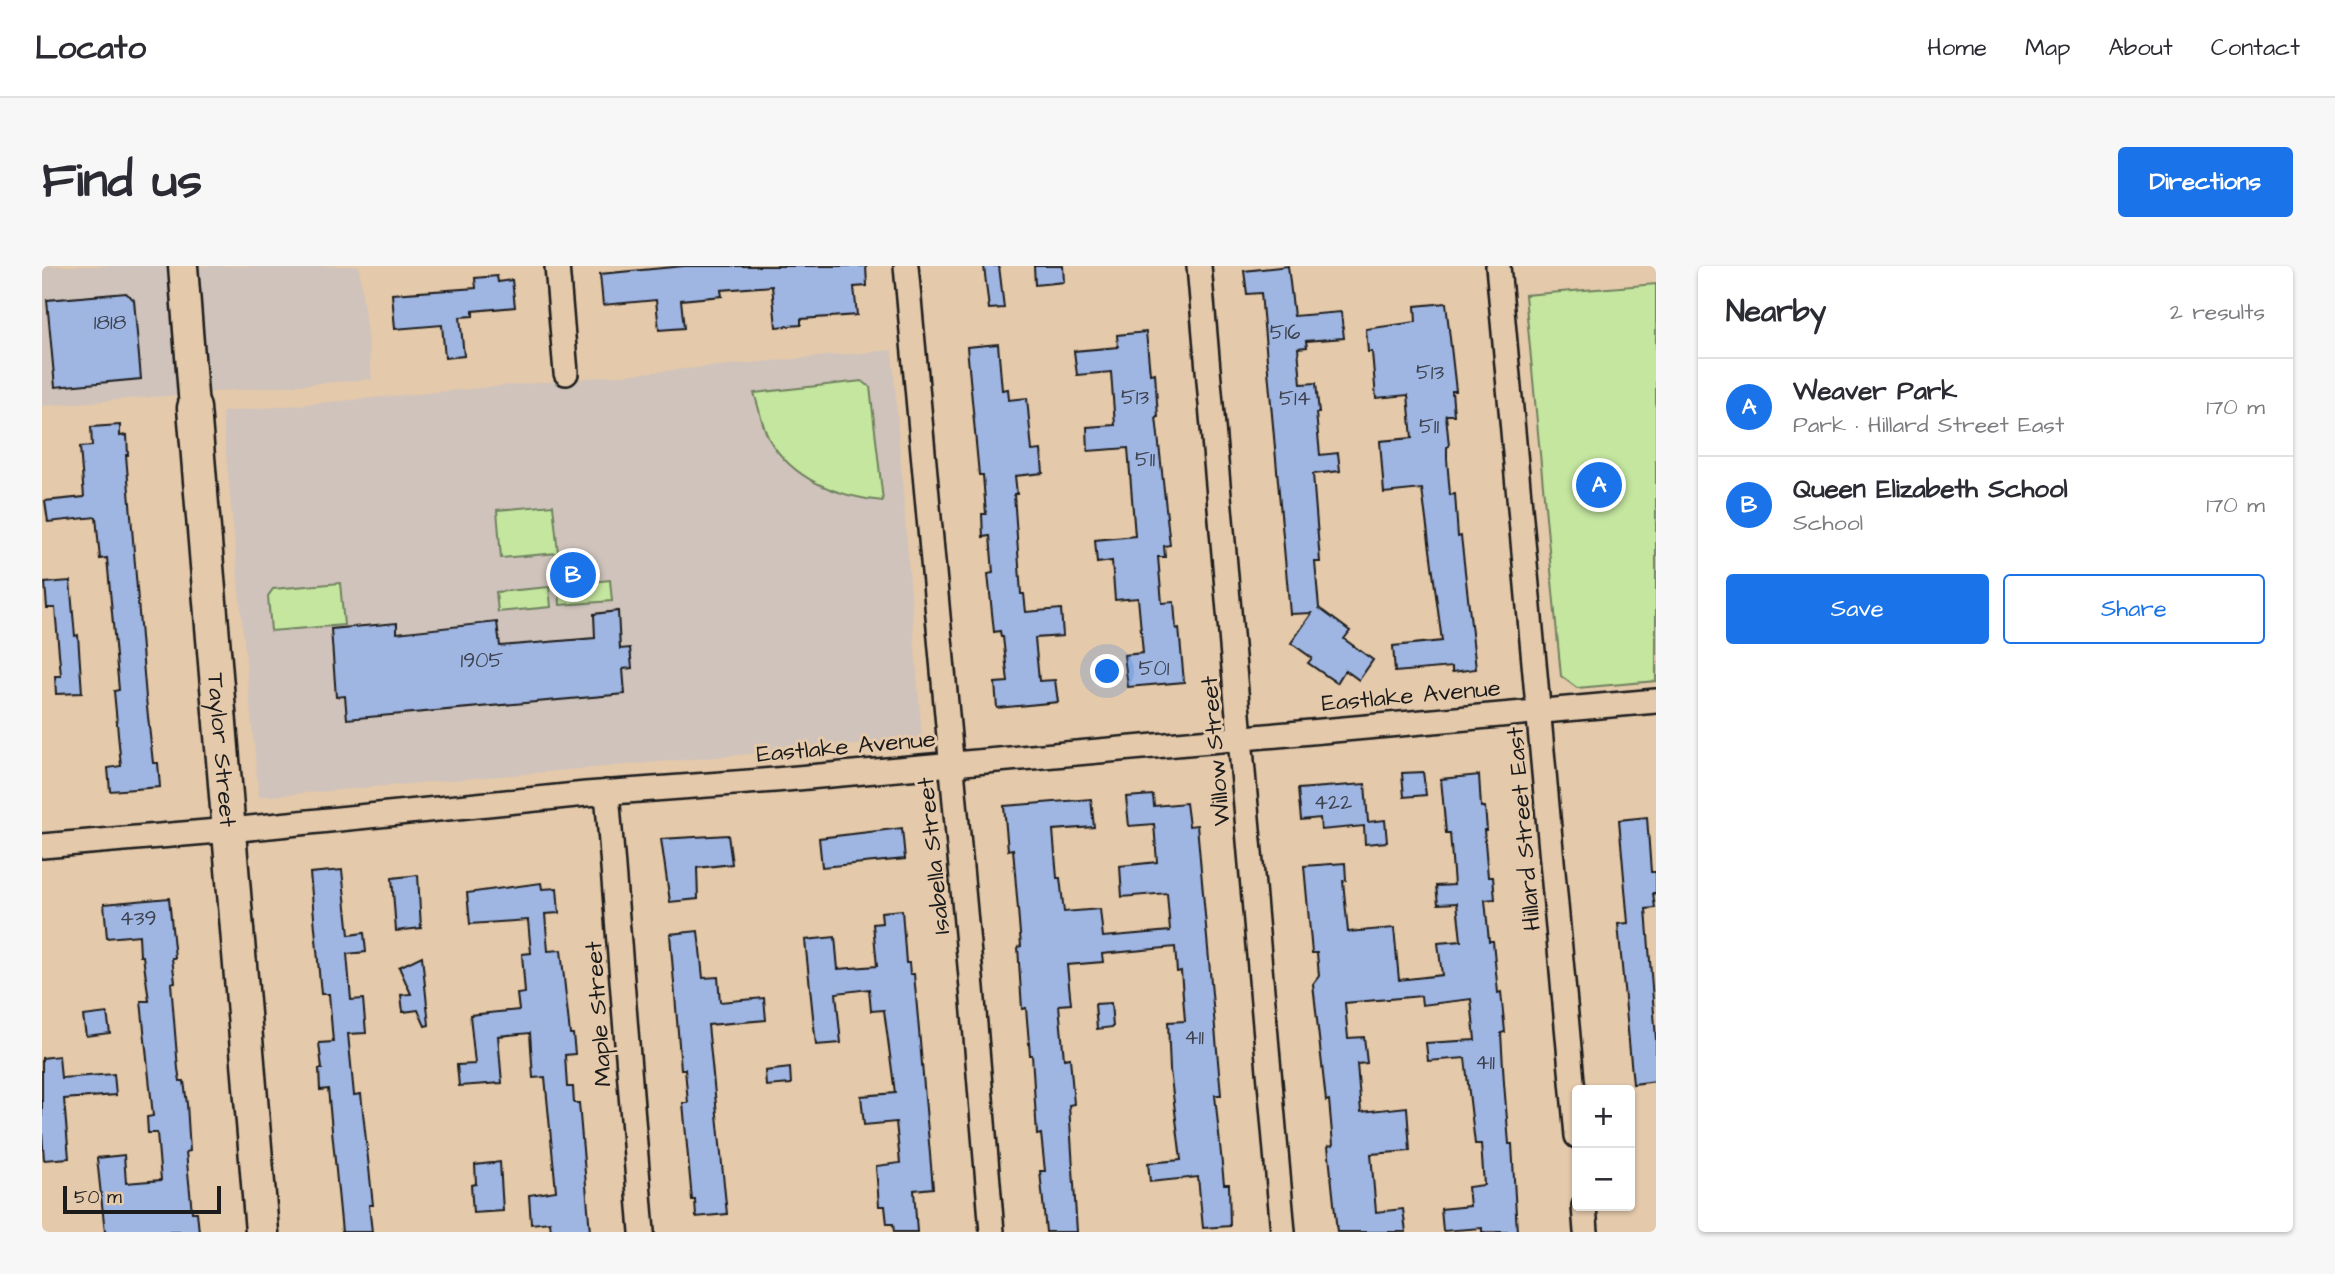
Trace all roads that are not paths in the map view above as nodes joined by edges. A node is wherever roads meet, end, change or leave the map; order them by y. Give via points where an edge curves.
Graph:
1 (183, 266) edge
2 (557, 266) edge
3 (906, 266) edge
4 (1199, 266) edge
5 (1498, 266) edge
6 (566, 373) dead end
7 (194, 408) joint
8 (1656, 701) edge
9 (1539, 710) junction
10 (1241, 737) junction
11 (950, 763) junction
12 (607, 792) junction
13 (230, 830) junction
14 (42, 846) edge
15 (1572, 1085) edge
16 (1584, 1211) edge
17 (262, 1232) edge
18 (642, 1232) edge
19 (992, 1232) edge
20 (1283, 1232) edge
21 (1586, 1232) edge

1 - 7 street, Taylor Street
2 - 6 street
3 - 11 street, Isabella Street
4 - 10 street, Willow Street
5 - 9 street, Hillard Street East
7 - 13 main road, Taylor Street
8 - 9 street, Eastlake Avenue
9 - 10 street, Eastlake Avenue
9 - 15 street, Hillard Street East
10 - 11 street, Eastlake Avenue
10 - 20 street, Willow Street
11 - 12 street, Eastlake Avenue
11 - 19 street, Isabella Street
12 - 13 street, Eastlake Avenue
12 - 18 street, Maple Street
13 - 14 street, Eastlake Avenue
13 - 17 main road, Taylor Street
16 - 21 street

